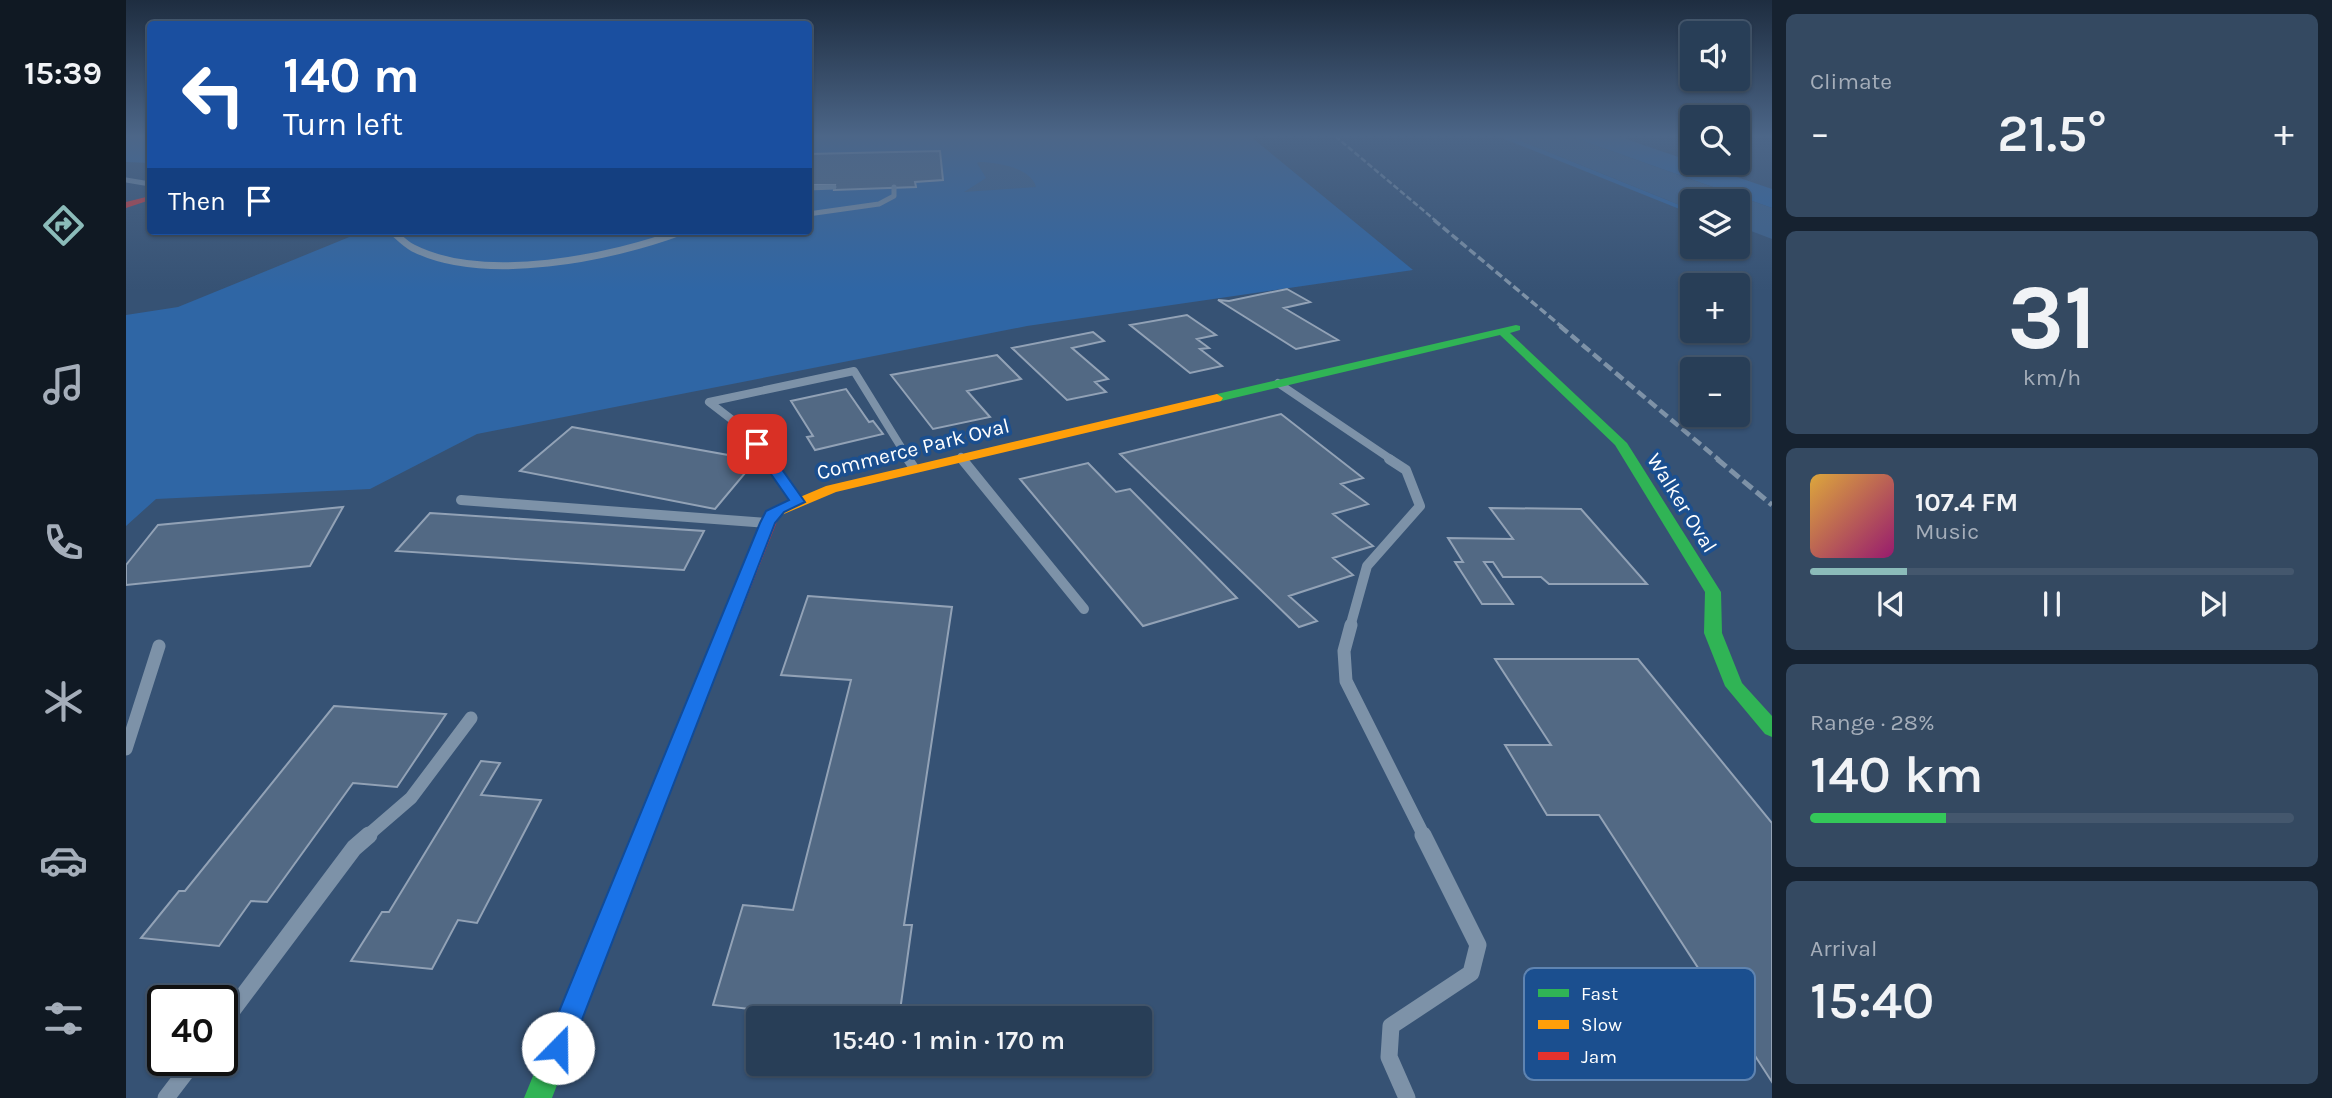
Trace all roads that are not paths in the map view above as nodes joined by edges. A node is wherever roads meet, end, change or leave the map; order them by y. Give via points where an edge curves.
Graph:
1 (894, 187) dead end
2 (147, 199) edge
3 (126, 205) edge
4 (812, 213) edge
5 (397, 235) edge
6 (670, 235) edge
7 (1509, 329) joint
8 (1278, 383) junction
9 (961, 457) junction
10 (914, 468) junction
11 (461, 500) dead end
12 (798, 502) junction
13 (767, 523) junction
14 (1084, 609) dead end
15 (159, 646) dead end
16 (471, 718) dead end
17 (1772, 729) edge
18 (126, 750) edge
19 (238, 1003) edge
20 (183, 1076) edge
21 (166, 1098) edge
22 (538, 1098) edge
23 (1407, 1098) edge

1 - 4 lane via 894,196 879,204
2 - 3 street
5 - 6 lane via 413,248 450,260 500,263 559,262
7 - 8 street, Commerce Park Oval
7 - 17 street, Walker Oval via 1620,443 1713,592 1713,633 1734,686
8 - 9 street, Commerce Park Oval
8 - 23 lane via 1406,470 1420,506 1367,566 1344,650 1346,681 1478,945 1471,973 1391,1026 1389,1057
9 - 10 street, Commerce Park Oval
9 - 14 lane
10 - 12 street, Commerce Park Oval
10 - 12 lane via 854,371 709,402 748,432
11 - 13 lane
12 - 13 street, Commerce Park Oval via 771,514
13 - 22 street
15 - 18 lane
16 - 19 lane via 411,798 354,848
20 - 21 lane

